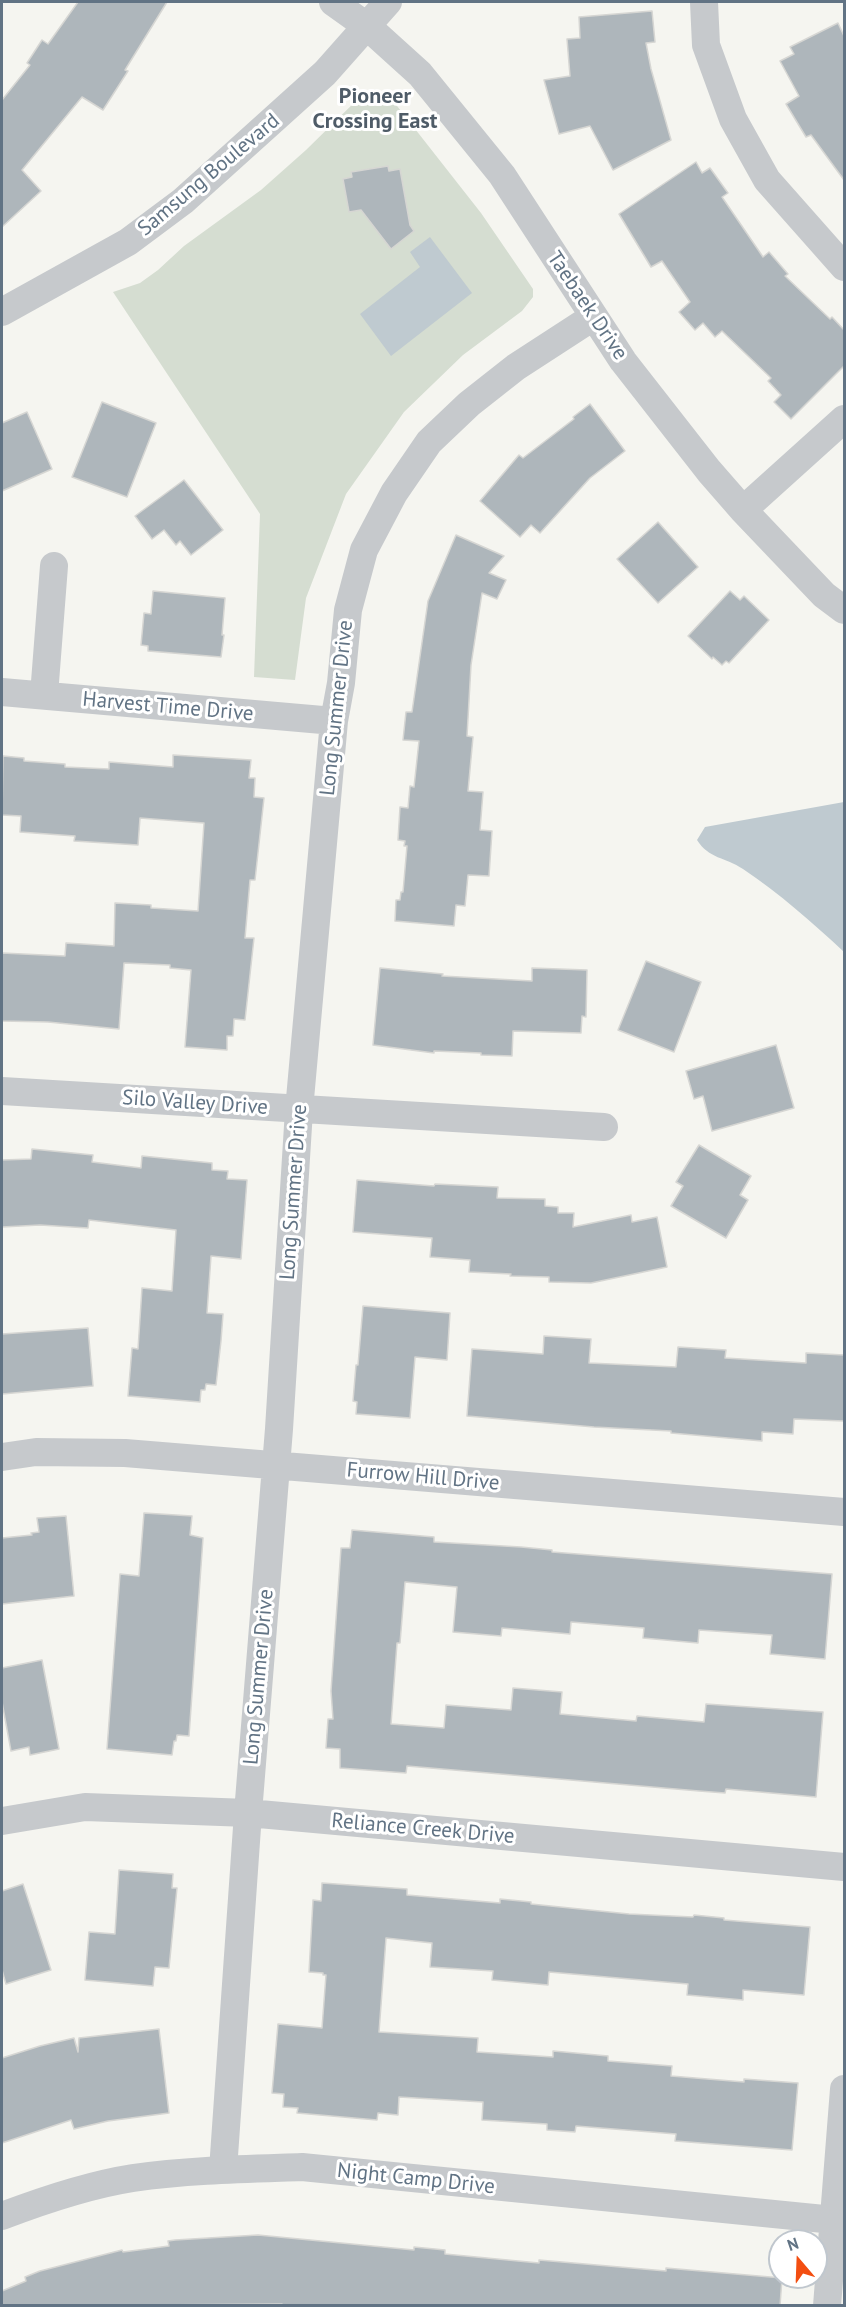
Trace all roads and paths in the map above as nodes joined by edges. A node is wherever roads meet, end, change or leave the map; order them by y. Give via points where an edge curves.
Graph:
1 (333, 2) edge
2 (388, 2) edge
3 (704, 2) edge
4 (368, 27) junction
5 (844, 267) edge
6 (2, 312) edge
7 (592, 317) junction
8 (844, 419) edge
9 (743, 510) junction
10 (54, 566) dead end
11 (844, 610) edge
12 (2, 692) edge
13 (44, 695) junction
14 (334, 721) junction
15 (2, 1091) edge
16 (299, 1110) junction
17 (604, 1127) dead end
18 (2, 1457) edge
19 (276, 1464) junction
20 (844, 1512) edge
21 (248, 1813) junction
22 (2, 1821) edge
23 (844, 1867) edge
24 (844, 2088) edge
25 (223, 2170) junction
26 (2, 2216) edge
27 (834, 2220) junction
28 (827, 2306) edge

1 - 4 street, Taebaek Drive
2 - 4 street, Samsung Boulevard
3 - 5 street via 706,45 732,119 767,180
4 - 6 street, Samsung Boulevard via 285,111 183,201 128,242
4 - 7 street, Taebaek Drive via 420,74 502,176
7 - 9 street, Taebaek Drive
7 - 14 street, Long Summer Drive via 516,367 469,404 429,442 394,493 364,550 348,610
8 - 9 street
9 - 11 street, Taebaek Drive via 824,595
10 - 13 street
12 - 13 street, Harvest Time Drive
13 - 14 street, Harvest Time Drive
14 - 16 street, Long Summer Drive
15 - 16 street, Silo Valley Drive
16 - 17 street, Silo Valley Drive
16 - 19 street, Long Summer Drive
18 - 19 street, Furrow Hill Drive via 36,1452 125,1453
19 - 20 street, Furrow Hill Drive
19 - 21 street, Long Summer Drive
21 - 22 street, Reliance Creek Drive via 85,1807
21 - 23 street, Reliance Creek Drive
21 - 25 street, Long Summer Drive
24 - 27 street
25 - 26 street, Night Camp Drive via 131,2178 49,2198
25 - 27 street, Night Camp Drive via 302,2167
27 - 28 street

